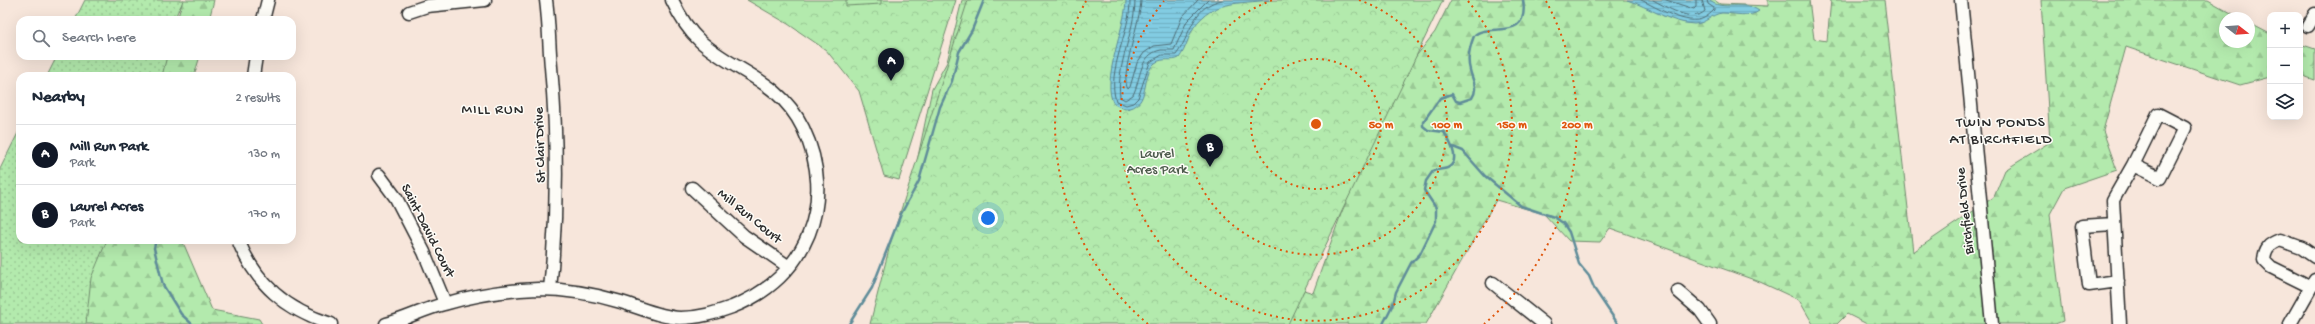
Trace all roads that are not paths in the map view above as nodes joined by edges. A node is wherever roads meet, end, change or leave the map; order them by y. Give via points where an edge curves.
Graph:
1 (268, 0) edge
2 (485, 0) edge
3 (546, 0) edge
4 (672, 0) edge
5 (1962, 0) edge
6 (409, 12) dead end
7 (2315, 14) edge
8 (264, 16) edge
9 (2308, 26) dead end
10 (255, 60) edge
11 (254, 72) edge
12 (2133, 165) junction
13 (380, 175) dead end
14 (692, 188) dead end
15 (2114, 224) junction
16 (240, 244) edge
17 (2315, 257) edge
18 (790, 267) junction
19 (2118, 281) junction
20 (1493, 283) dead end
21 (2313, 283) edge
22 (550, 289) junction
23 (1678, 291) dead end
24 (445, 303) junction
25 (331, 324) edge
26 (386, 324) edge
27 (1544, 324) edge
28 (1710, 324) edge
29 (1992, 324) edge
30 (2120, 324) edge
31 (2290, 324) edge

1 - 8 street
2 - 6 street via 427,6
3 - 22 street, St Clair Drive via 558,167
4 - 18 street via 683,22 699,40 771,88 786,103 803,128 816,169 818,198 808,238
5 - 29 street, Birchfield Drive
7 - 9 street
10 - 11 street
12 - 12 street via 2158,114 2185,128 2160,178
12 - 15 street via 2113,200
13 - 24 street, Saint David Court via 396,198 433,269
14 - 18 street, Mill Run Court via 744,236
15 - 19 street
15 - 19 street via 2082,226 2089,285
16 - 25 street via 250,266 272,292 306,315
17 - 21 street via 2302,248 2280,240 2271,243 2265,250 2264,260 2271,267
18 - 22 street via 772,286 750,300 715,313 691,318 664,316 595,295
19 - 30 street
20 - 27 street
21 - 31 street
22 - 24 street via 500,293
23 - 28 street via 1700,310
24 - 26 street

